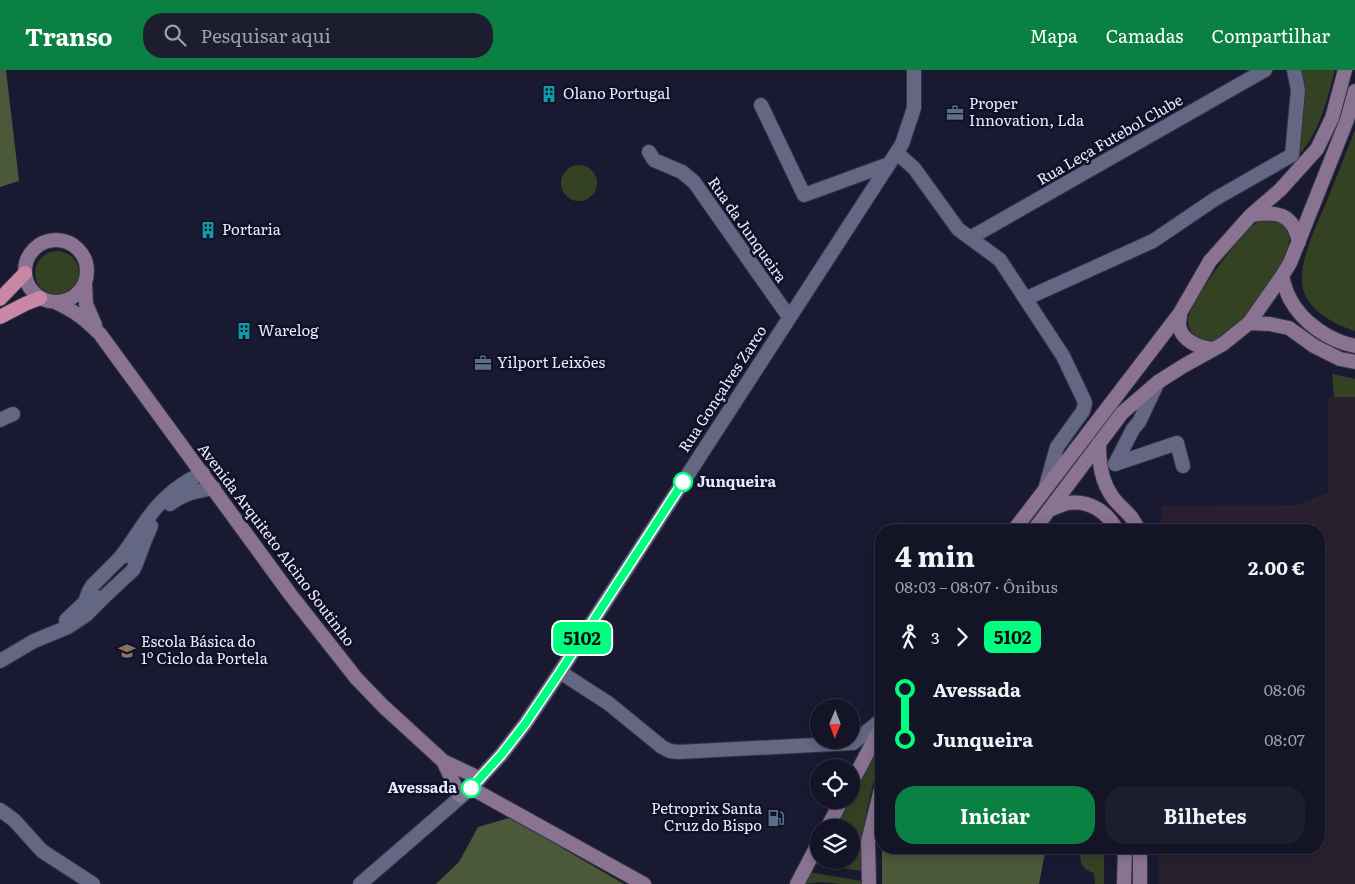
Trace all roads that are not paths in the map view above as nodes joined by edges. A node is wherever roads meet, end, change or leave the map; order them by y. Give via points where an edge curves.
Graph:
1 (914, 70) edge
2 (1265, 70) edge
3 (1294, 70) edge
4 (1345, 70) edge
5 (1355, 91) edge
6 (761, 105) dead end
7 (649, 152) dead end
8 (893, 158) junction
9 (1251, 215) junction
10 (970, 238) junction
11 (1299, 242) junction
12 (25, 273) junction
13 (1282, 276) junction
14 (85, 284) junction
15 (40, 298) junction
16 (1026, 298) junction
17 (0, 299) edge
18 (55, 302) junction
19 (1180, 313) junction
20 (0, 317) edge
21 (789, 317) junction
22 (1249, 323) junction
23 (100, 334) junction
24 (1355, 346) edge
25 (1213, 349) junction
26 (1355, 362) edge
27 (1158, 382) junction
28 (1122, 413) junction
29 (13, 414) dead end
30 (0, 420) edge
31 (1133, 428) junction
32 (1099, 443) junction
33 (185, 449) junction
34 (1183, 466) dead end
35 (203, 473) junction
36 (184, 483) junction
37 (1046, 486) junction
38 (214, 488) junction
39 (1049, 510) junction
40 (1018, 524) edge
41 (1038, 524) edge
42 (1114, 524) edge
43 (1134, 524) edge
44 (115, 563) junction
45 (136, 564) junction
46 (89, 591) junction
47 (104, 597) junction
48 (46, 636) junction
49 (0, 661) edge
50 (560, 672) junction
51 (875, 725) edge
52 (860, 737) edge
53 (875, 739) edge
54 (810, 745) edge
55 (443, 761) junction
56 (860, 768) edge
57 (470, 787) junction
58 (0, 810) edge
59 (875, 813) edge
60 (1124, 854) edge
61 (1140, 854) edge
62 (810, 859) edge
63 (93, 884) edge
64 (360, 884) edge
65 (644, 884) edge
66 (797, 884) edge
67 (869, 884) edge
68 (1124, 884) edge
69 (1140, 884) edge

1 - 8 street, Rua Gonçalves Zarco via 914,108 902,144
2 - 10 street, Rua Leça Futebol Clube
3 - 16 street via 1298,90 1292,155 1153,241
4 - 9 main road via 1332,118 1317,149 1280,190
5 - 11 main road via 1347,120
6 - 8 street via 804,195
7 - 21 street, Rua da Junqueira via 654,160 682,172 694,182
8 - 10 street via 914,168 958,229
8 - 21 street, Rua Gonçalves Zarco
9 - 11 main road via 1275,213 1288,218
9 - 19 main road via 1210,262
10 - 16 street via 1000,260
11 - 13 main road
12 - 14 main road via 27,258 36,247 50,240 65,241 83,254 87,269
12 - 15 main road via 30,288
12 - 17 highway
13 - 22 main road
13 - 24 main road via 1297,311 1319,331
14 - 18 main road via 78,294
14 - 23 main road, Avenida Arquiteto Alcino Soutinho via 86,304
15 - 18 main road
15 - 20 highway
16 - 37 street via 1063,356 1085,403 1057,447
18 - 23 main road, Avenida Arquiteto Alcino Soutinho via 82,316
19 - 25 main road via 1179,326 1192,344
19 - 37 main road
21 - 50 street, Rua Gonçalves Zarco
22 - 25 main road
22 - 26 main road via 1288,328 1314,346 1340,359
23 - 33 main road, Avenida Arquiteto Alcino Soutinho
25 - 27 main road
27 - 28 main road
27 - 31 street
28 - 31 street
28 - 32 main road
29 - 30 street
31 - 34 street via 1115,464 1177,444
32 - 39 main road
32 - 43 main road via 1103,478
33 - 35 main road, Avenida Arquiteto Alcino Soutinho
33 - 36 street
35 - 36 street
35 - 38 main road, Avenida Arquiteto Alcino Soutinho
36 - 44 street via 152,512
37 - 40 main road
38 - 45 street via 178,497 163,510 154,521
38 - 55 main road, Avenida Arquiteto Alcino Soutinho via 290,594 356,678
39 - 41 main road
39 - 42 main road via 1068,503 1087,505 1102,511
44 - 45 street via 128,554
44 - 46 street
45 - 47 street
46 - 47 street via 99,599
46 - 48 street via 77,611
47 - 48 street via 80,619
48 - 49 street
50 - 54 street via 608,703 670,751
50 - 57 street, Rua Gonçalves Zarco via 501,755
51 - 52 street
53 - 56 main road
55 - 57 main road, Avenida Arquiteto Alcino Soutinho
55 - 57 main road, Avenida Arquiteto Alcino Soutinho
57 - 64 street, Rua Gonçalves Zarco
57 - 65 main road, Avenida Arquiteto Alcino Soutinho
58 - 63 street via 14,820 42,851
59 - 67 main road via 868,842
60 - 68 main road
61 - 69 main road
62 - 66 main road

